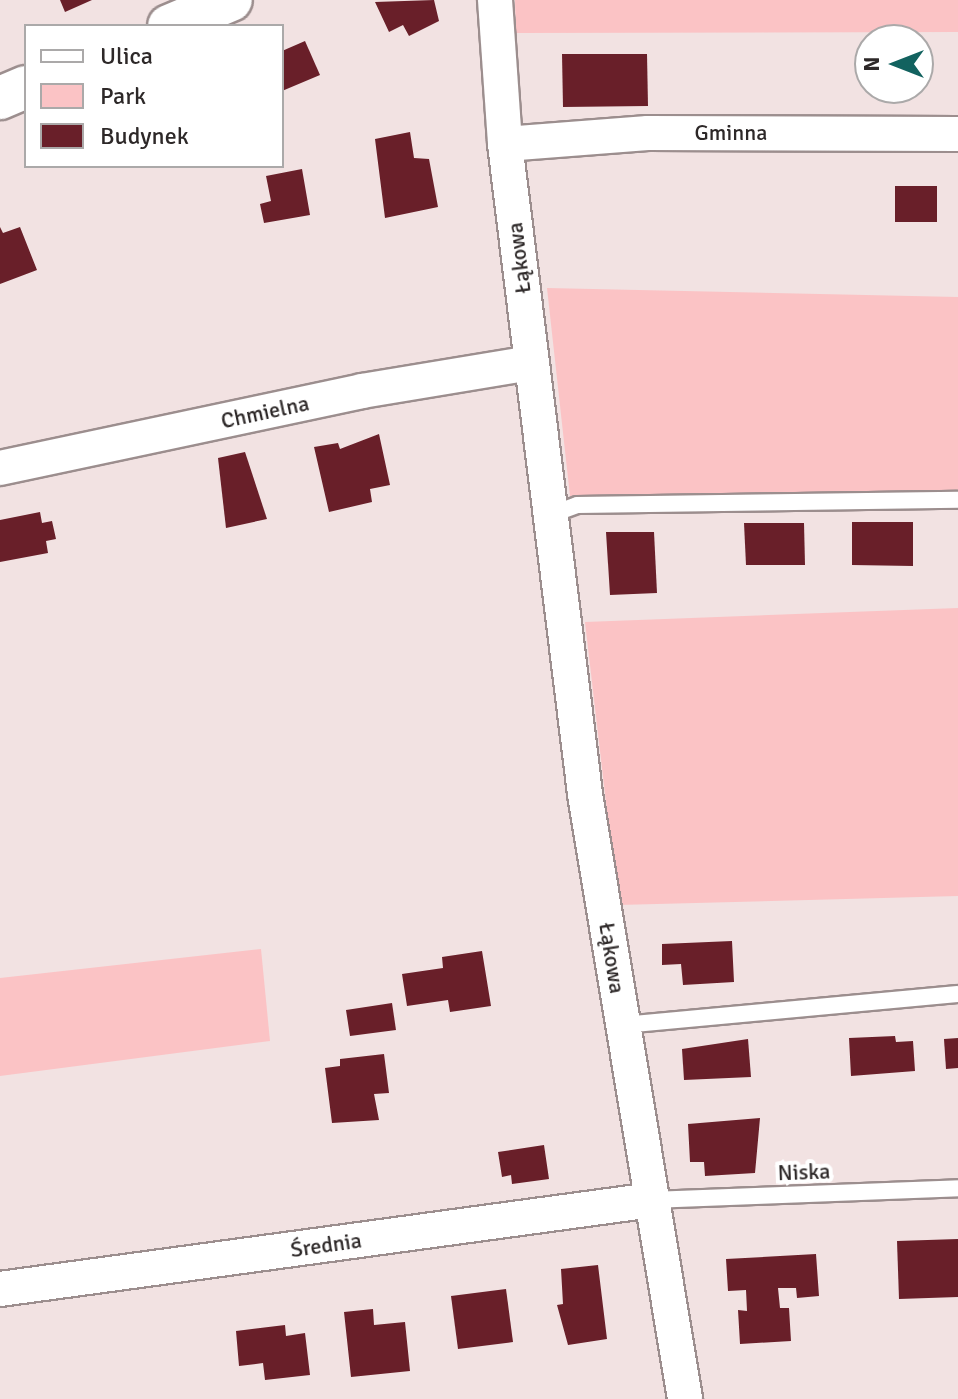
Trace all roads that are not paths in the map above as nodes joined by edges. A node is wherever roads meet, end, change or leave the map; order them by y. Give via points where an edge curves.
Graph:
1 (231, 0) edge
2 (495, 0) edge
3 (174, 24) edge
4 (24, 88) edge
5 (0, 98) edge
6 (958, 134) edge
7 (505, 144) junction
8 (531, 363) junction
9 (0, 468) edge
10 (958, 500) edge
11 (550, 515) junction
12 (958, 994) edge
13 (623, 1025) junction
14 (958, 1188) edge
15 (652, 1200) junction
16 (0, 1289) edge
17 (685, 1399) edge

1 - 3 street
2 - 7 street, Łąkowa
4 - 5 street
6 - 7 street, Gminna via 648,133
7 - 8 street, Łąkowa
8 - 9 street, Chmielna via 362,391
8 - 11 street, Łąkowa
10 - 11 lane via 577,505
11 - 13 street, Łąkowa via 585,794
12 - 13 lane
13 - 15 street, Łąkowa
14 - 15 lane, Niska
15 - 16 street, Średnia
15 - 17 street, Łąkowa

